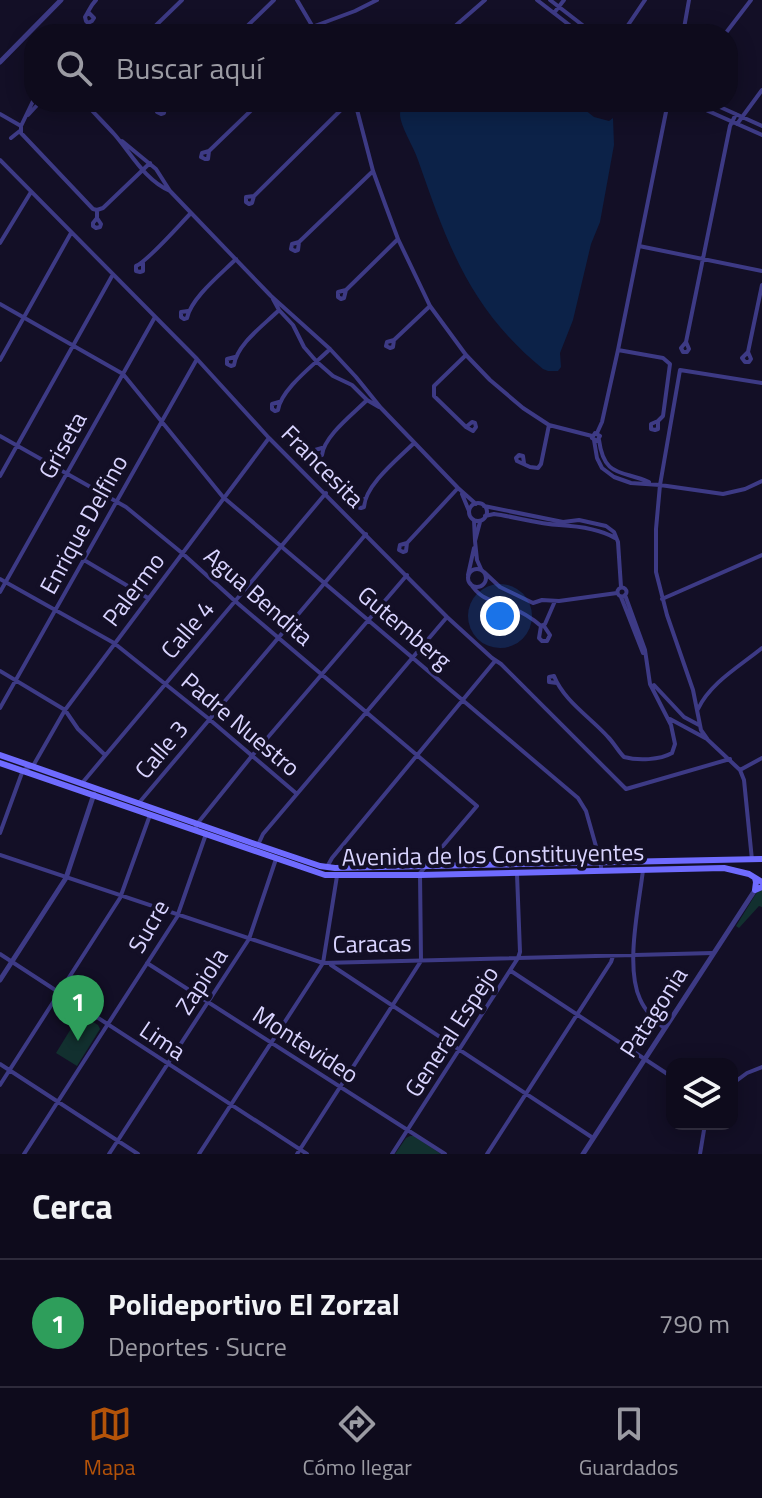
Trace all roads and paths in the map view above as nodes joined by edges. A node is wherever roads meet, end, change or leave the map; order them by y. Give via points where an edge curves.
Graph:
1 (61, 0) edge
2 (96, 0) edge
3 (182, 0) edge
4 (274, 0) edge
5 (297, 0) edge
6 (377, 0) edge
7 (485, 0) edge
8 (537, 0) edge
9 (550, 0) edge
10 (564, 0) edge
11 (645, 0) edge
12 (689, 0) edge
13 (751, 0) edge
14 (559, 7) junction
15 (89, 13) dead end
16 (554, 13) junction
17 (37, 24) edge
18 (157, 24) edge
19 (249, 24) edge
20 (310, 24) edge
21 (320, 24) edge
22 (457, 24) edge
23 (568, 24) edge
24 (581, 24) edge
25 (629, 24) edge
26 (685, 24) edge
27 (733, 24) edge
28 (24, 38) edge
29 (0, 62) edge
30 (762, 90) edge
31 (28, 112) edge
32 (32, 112) edge
33 (93, 112) edge
34 (250, 112) edge
35 (342, 112) edge
36 (355, 112) edge
37 (666, 112) edge
38 (710, 112) edge
39 (730, 112) edge
40 (0, 114) edge
41 (739, 116) junction
42 (735, 123) junction
43 (22, 125) junction
44 (762, 126) edge
45 (762, 135) edge
46 (117, 137) junction
47 (11, 138) dead end
48 (209, 151) dead end
49 (0, 160) edge
50 (150, 163) junction
51 (143, 171) junction
52 (373, 171) junction
53 (170, 191) junction
54 (31, 192) junction
55 (254, 196) dead end
56 (97, 210) junction
57 (191, 213) junction
58 (97, 218) dead end
59 (71, 233) junction
60 (398, 239) junction
61 (1, 240) edge
62 (299, 242) dead end
63 (639, 246) junction
64 (236, 259) junction
65 (703, 259) junction
66 (143, 263) dead end
67 (762, 271) edge
68 (113, 275) junction
69 (762, 285) edge
70 (346, 290) dead end
71 (0, 304) edge
72 (430, 306) junction
73 (281, 308) junction
74 (188, 311) dead end
75 (24, 317) junction
76 (155, 317) junction
77 (394, 340) dead end
78 (686, 342) dead end
79 (73, 346) junction
80 (330, 349) junction
81 (618, 350) junction
82 (748, 352) dead end
83 (466, 355) junction
84 (235, 357) dead end
85 (197, 359) junction
86 (0, 360) edge
87 (317, 362) junction
88 (123, 374) junction
89 (762, 383) edge
90 (369, 398) junction
91 (279, 402) dead end
92 (658, 421) dead end
93 (161, 422) junction
94 (549, 425) junction
95 (466, 427) dead end
96 (0, 436) edge
97 (595, 437) junction
98 (269, 438) junction
99 (414, 443) junction
100 (17, 445) junction
101 (322, 448) dead end
102 (524, 463) dead end
103 (67, 473) junction
104 (0, 476) edge
105 (762, 481) edge
106 (660, 485) junction
107 (458, 488) junction
108 (326, 493) junction
109 (223, 497) junction
110 (364, 499) dead end
111 (117, 501) junction
112 (476, 504) junction
113 (484, 506) junction
114 (469, 513) junction
115 (483, 518) junction
116 (474, 520) junction
117 (566, 523) junction
118 (366, 534) junction
119 (407, 543) dead end
120 (475, 544) junction
121 (280, 547) junction
122 (182, 553) junction
123 (762, 555) edge
124 (84, 560) junction
125 (483, 572) junction
126 (407, 575) junction
127 (468, 575) junction
128 (3, 581) edge
129 (324, 583) junction
130 (470, 583) junction
131 (0, 592) edge
132 (621, 595) junction
133 (148, 598) junction
134 (662, 599) junction
135 (235, 601) junction
136 (555, 601) junction
137 (55, 611) junction
138 (447, 617) junction
139 (369, 620) junction
140 (279, 637) junction
141 (114, 643) junction
142 (762, 648) edge
143 (412, 657) junction
144 (495, 661) junction
145 (0, 671) edge
146 (322, 675) junction
147 (16, 680) junction
148 (649, 680) junction
149 (557, 683) dead end
150 (164, 684) junction
151 (463, 701) junction
152 (0, 708) edge
153 (675, 708) junction
154 (65, 710) junction
155 (697, 711) junction
156 (366, 712) junction
157 (665, 713) junction
158 (209, 719) junction
159 (669, 719) junction
160 (699, 725) junction
161 (708, 740) junction
162 (418, 754) junction
163 (0, 755) edge
164 (105, 755) junction
165 (251, 757) junction
166 (762, 758) edge
167 (730, 759) junction
168 (0, 763) edge
169 (33, 766) junction
170 (23, 770) junction
171 (740, 770) junction
172 (80, 787) junction
173 (95, 792) junction
174 (297, 794) junction
175 (138, 804) junction
176 (150, 815) junction
177 (196, 828) junction
178 (207, 832) junction
179 (0, 833) edge
180 (257, 848) junction
181 (0, 855) edge
182 (276, 859) junction
183 (762, 859) edge
184 (752, 860) junction
185 (327, 867) junction
186 (424, 867) junction
187 (601, 867) junction
188 (643, 870) junction
189 (517, 873) junction
190 (420, 875) junction
191 (337, 876) junction
192 (66, 878) junction
193 (757, 884) edge
194 (122, 895) junction
195 (179, 914) junction
196 (249, 939) junction
197 (713, 953) junction
198 (0, 954) edge
199 (613, 956) junction
200 (634, 956) junction
201 (518, 958) junction
202 (421, 961) junction
203 (12, 962) junction
204 (147, 963) junction
205 (326, 963) junction
206 (511, 971) junction
207 (0, 980) edge
208 (60, 993) junction
209 (208, 1002) junction
210 (392, 1006) junction
211 (577, 1015) junction
212 (108, 1024) junction
213 (664, 1028) junction
214 (271, 1043) junction
215 (459, 1050) junction
216 (644, 1059) junction
217 (0, 1064) edge
218 (168, 1065) junction
219 (762, 1067) edge
220 (10, 1070) junction
221 (666, 1073) edge
222 (738, 1080) edge
223 (0, 1085) edge
224 (340, 1087) junction
225 (526, 1094) junction
226 (58, 1102) junction
227 (231, 1105) junction
228 (408, 1130) junction
229 (704, 1130) edge
230 (593, 1138) junction
231 (117, 1141) junction
232 (298, 1152) edge
233 (24, 1154) edge
234 (109, 1154) edge
235 (138, 1154) edge
236 (199, 1154) edge
237 (307, 1154) edge
238 (392, 1154) edge
239 (445, 1154) edge
240 (487, 1154) edge
241 (583, 1154) edge
242 (700, 1154) edge

1 - 17 street
2 - 15 street
3 - 18 street
4 - 19 street
5 - 20 street
6 - 21 street
7 - 22 street
8 - 16 street
9 - 14 street
10 - 14 street
11 - 25 street
12 - 26 street
13 - 27 street
14 - 16 street
14 - 24 street
16 - 23 street
28 - 29 street
30 - 41 street
31 - 43 street
32 - 43 street
33 - 46 street
34 - 48 street
35 - 55 street
36 - 52 street
37 - 63 street
38 - 42 street
39 - 41 street
40 - 43 street
41 - 42 street
41 - 44 street
42 - 45 street
42 - 65 street
43 - 47 street
43 - 56 street via 26,140
46 - 50 street
46 - 51 street
49 - 54 street, Francesita
50 - 51 street
50 - 53 street
51 - 53 street
51 - 56 street
52 - 60 street
52 - 62 street
53 - 57 street
54 - 59 street, Francesita
54 - 61 street
56 - 58 street
57 - 64 street
57 - 66 street
59 - 68 street, Francesita
59 - 75 street
60 - 70 street
60 - 72 street
63 - 65 street
63 - 81 street
64 - 73 street
64 - 74 street
65 - 67 street
65 - 78 street
68 - 76 street, Francesita
68 - 79 street
69 - 82 street
71 - 75 street
72 - 77 street
72 - 83 street
73 - 80 street
73 - 84 street
73 - 87 street
75 - 79 street
75 - 86 street
76 - 85 street, Francesita
76 - 88 street, Griseta
79 - 88 street
79 - 100 street
80 - 87 street
80 - 90 street
81 - 92 street via 670,364
81 - 97 street
83 - 94 street via 507,395
83 - 95 street via 432,393
85 - 93 street, Enrique Delfino
85 - 98 street, Francesita
87 - 90 street
87 - 91 street
88 - 93 street, Gutemberg
88 - 103 street, Griseta
89 - 106 street via 680,370
90 - 99 street
90 - 101 street
93 - 109 street, Gutemberg
93 - 111 street, Enrique Delfino
94 - 97 street
94 - 102 street via 541,464 533,468
96 - 100 street, Agua Bendita
97 - 106 street via 610,467
98 - 108 street, Francesita
98 - 109 street, Palermo
99 - 107 street
99 - 110 street
100 - 103 street, Agua Bendita
100 - 104 street
103 - 111 street, Agua Bendita
103 - 128 street, Griseta
105 - 106 street via 723,494
106 - 134 street via 656,565
107 - 112 street
107 - 114 street
107 - 119 street
108 - 118 street, Francesita
108 - 121 street, Calle 4
109 - 121 street, Gutemberg
109 - 122 street, Palermo
111 - 122 street, Agua Bendita
111 - 124 street, Enrique Delfino
112 - 113 street
112 - 114 street
113 - 115 street
113 - 117 street
114 - 116 street
115 - 116 street
115 - 117 street via 494,514
115 - 120 street
116 - 120 street
117 - 132 street via 579,520 614,532 621,587 626,590
118 - 126 street, Francesita
118 - 129 street, Calle 3
120 - 125 street
120 - 127 street
121 - 129 street, Gutemberg
121 - 135 street, Calle 4
122 - 133 street, Palermo
122 - 135 street, Agua Bendita
123 - 134 street
124 - 133 street
124 - 137 street, Enrique Delfino
125 - 127 street via 474,569
125 - 130 street via 483,585
125 - 136 street via 528,602
126 - 138 street, Francesita
126 - 139 street
127 - 130 street
128 - 131 street, Griseta
128 - 137 street, Padre Nuestro
129 - 139 street, Gutemberg
129 - 140 street, Calle 3
130 - 136 street via 480,596 542,625
132 - 136 street
132 - 148 street via 645,655
133 - 141 street, Palermo
134 - 155 street
135 - 140 street, Agua Bendita
135 - 150 street, Calle 4
137 - 141 street, Padre Nuestro
137 - 147 street, Enrique Delfino
138 - 143 street
138 - 144 street, Francesita
139 - 143 street, Gutemberg
139 - 146 street
140 - 146 street, Agua Bendita
140 - 158 street, Calle 3
141 - 150 street, Padre Nuestro
141 - 154 street, Palermo
142 - 155 street via 708,692
143 - 151 street, Gutemberg
143 - 156 street
144 - 151 street
144 - 167 street, Francesita via 628,790
145 - 147 street
146 - 156 street, Agua Bendita
146 - 165 street
147 - 152 street, Enrique Delfino
147 - 154 street
148 - 153 street
148 - 157 street
149 - 159 street via 628,758 672,753
150 - 158 street, Padre Nuestro
150 - 164 street, Calle 4
151 - 162 street
151 - 187 street, Gutemberg via 583,803
153 - 157 street
153 - 159 street via 676,715
153 - 160 street
154 - 164 street
154 - 169 street, Palermo
155 - 160 street
156 - 162 street, Agua Bendita
156 - 174 street
157 - 159 street
158 - 165 street, Padre Nuestro
158 - 175 street, Calle 3
159 - 161 street
160 - 161 street
161 - 167 street
162 - 185 street
162 - 186 street, Agua Bendita via 477,806
163 - 169 main road, Avenida de los Constituyentes
164 - 172 street, Calle 4
165 - 174 street, Padre Nuestro
165 - 177 street
166 - 171 street
167 - 171 street
168 - 170 main road, Avenida de los Constituyentes
169 - 170 street
169 - 172 main road, Avenida de los Constituyentes
170 - 172 main road, Avenida de los Constituyentes
170 - 179 street
171 - 184 street
172 - 173 main road, Avenida de los Constituyentes
173 - 175 main road, Avenida de los Constituyentes
173 - 176 main road, Avenida de los Constituyentes
173 - 192 street
174 - 180 street
175 - 177 main road, Avenida de los Constituyentes
176 - 177 main road, Avenida de los Constituyentes
176 - 194 street
177 - 178 main road, Avenida de los Constituyentes
178 - 180 main road, Avenida de los Constituyentes
178 - 195 street, Sucre
180 - 182 main road, Avenida de los Constituyentes
180 - 185 main road, Avenida de los Constituyentes
181 - 192 street, Caracas
182 - 191 main road, Avenida de los Constituyentes
182 - 196 street, Zapiola
183 - 184 main road, Avenida de los Constituyentes
184 - 187 main road, Avenida de los Constituyentes
184 - 193 main road via 747,866
185 - 186 main road, Avenida de los Constituyentes
186 - 187 main road, Avenida de los Constituyentes
186 - 190 street
187 - 188 main road, Avenida de los Constituyentes
187 - 189 main road, Avenida de los Constituyentes
188 - 193 main road, Avenida de los Constituyentes via 724,868
188 - 200 street
189 - 190 main road, Avenida de los Constituyentes
189 - 201 street, General Espejo
190 - 191 main road, Avenida de los Constituyentes
190 - 202 street
191 - 205 street
192 - 194 street, Caracas
192 - 203 street
193 - 197 street, Patagonia
194 - 195 street, Caracas
194 - 208 street
195 - 196 street, Caracas
195 - 204 street, Sucre
196 - 205 street, Caracas
196 - 209 street, Zapiola
197 - 200 street, Caracas
197 - 213 street, Patagonia
198 - 203 street, Lima
199 - 200 street, Caracas
199 - 201 street, Caracas
199 - 211 street
200 - 213 street via 640,1000
201 - 202 street, Caracas
201 - 206 street, General Espejo
202 - 205 street, Caracas
202 - 210 street
203 - 207 street
203 - 208 street, Lima
204 - 209 street, Montevideo
204 - 212 street, Sucre
205 - 210 street
205 - 214 street
206 - 211 street
206 - 215 street, General Espejo
208 - 212 street, Lima
208 - 220 street
209 - 214 street, Montevideo
209 - 218 street, Zapiola
210 - 215 street
210 - 224 street
211 - 216 street
211 - 225 street
212 - 218 street, Lima
212 - 226 street, Sucre
213 - 216 street, Patagonia
214 - 224 street, Montevideo
214 - 227 street
215 - 225 street
215 - 228 street, General Espejo
216 - 221 street
216 - 230 street, Patagonia
217 - 220 street
218 - 227 street, Lima
218 - 231 street, Zapiola
219 - 222 street
220 - 223 street
220 - 226 street
224 - 228 street, Montevideo
224 - 232 street
225 - 230 street
225 - 240 street
226 - 231 street
226 - 233 street, Sucre
227 - 232 street, Lima
227 - 236 street
228 - 238 street, General Espejo
228 - 239 street, Montevideo
229 - 242 street
230 - 241 street, Patagonia
231 - 234 street, Zapiola
231 - 235 street
232 - 237 street, Lima

